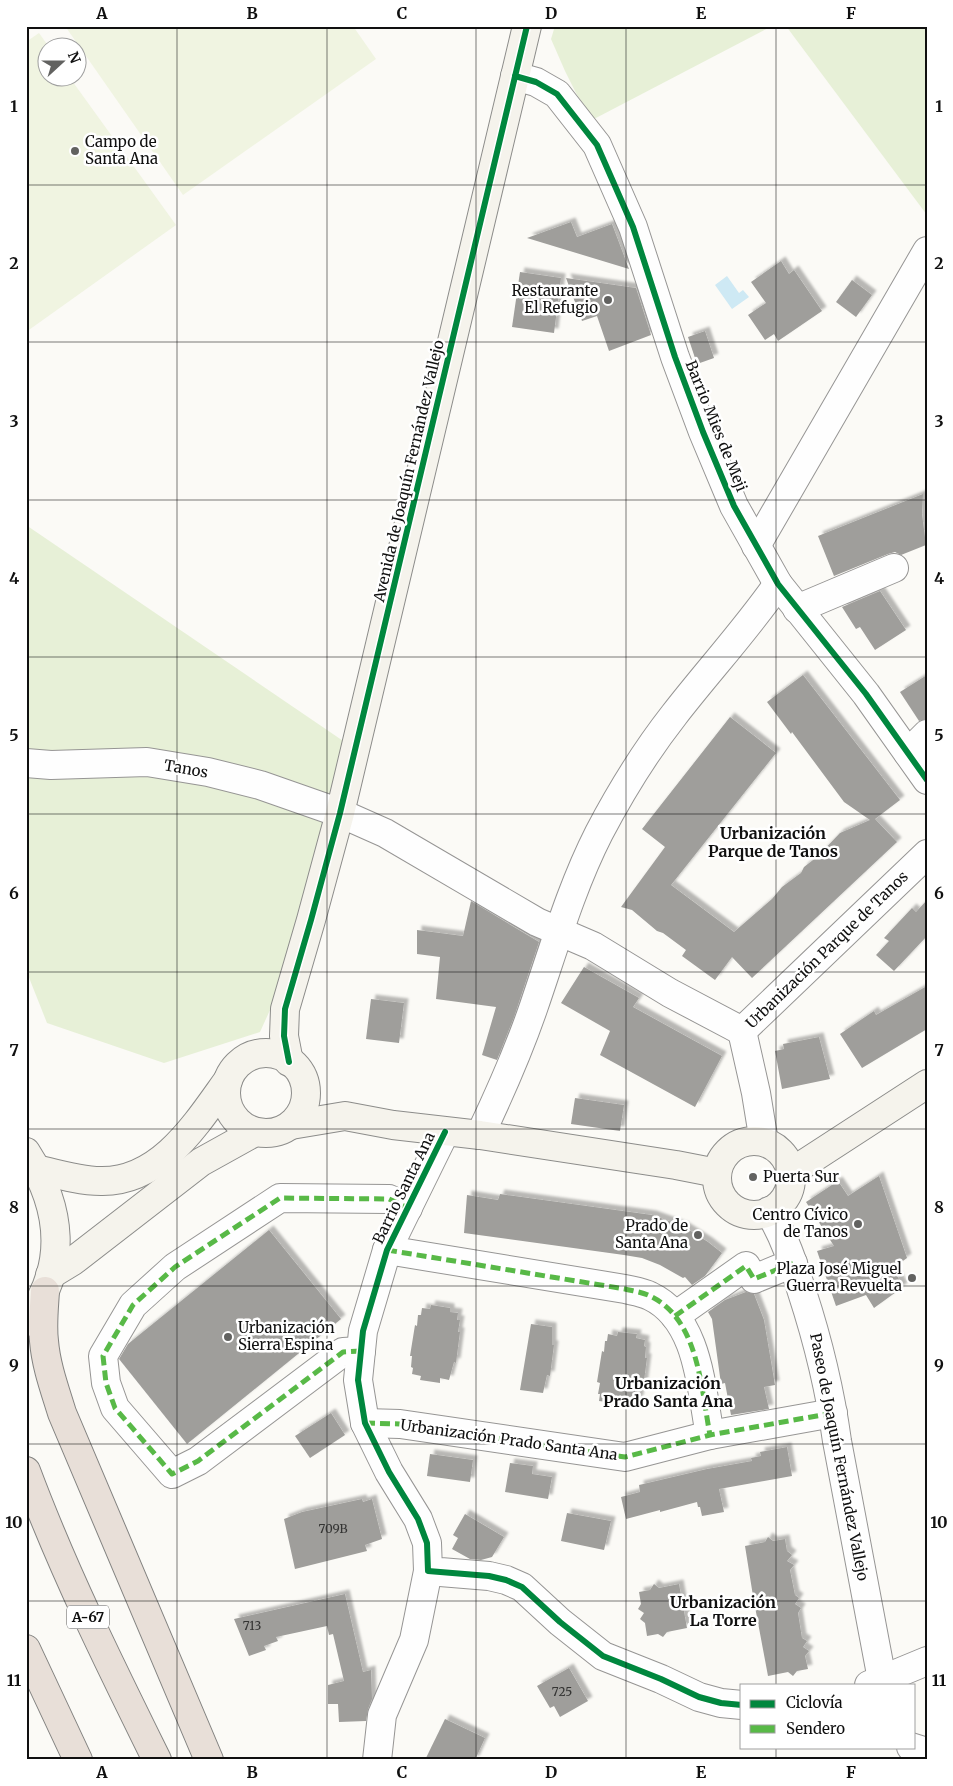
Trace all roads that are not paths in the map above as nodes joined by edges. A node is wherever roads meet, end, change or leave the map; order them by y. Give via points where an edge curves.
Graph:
1 (527, 26) edge
2 (515, 76) junction
3 (927, 251) edge
4 (919, 282) edge
5 (756, 546) junction
6 (894, 568) dead end
7 (778, 584) junction
8 (797, 609) junction
9 (918, 743) edge
10 (26, 763) edge
11 (927, 780) edge
12 (340, 813) junction
13 (927, 854) edge
14 (560, 932) junction
15 (285, 1009) junction
16 (742, 1031) junction
17 (245, 1059) junction
18 (296, 1072) junction
19 (228, 1080) junction
20 (927, 1084) edge
21 (345, 1116) junction
22 (291, 1125) junction
23 (255, 1132) junction
24 (445, 1132) junction
25 (480, 1135) junction
26 (764, 1142) junction
27 (32, 1160) edge
28 (717, 1173) junction
29 (790, 1174) junction
30 (408, 1208) junction
31 (769, 1211) junction
32 (387, 1250) junction
33 (793, 1263) junction
34 (48, 1283) junction
35 (675, 1316) junction
36 (26, 1322) edge
37 (361, 1351) junction
38 (833, 1413) junction
39 (365, 1423) junction
40 (710, 1435) junction
41 (26, 1471) edge
42 (428, 1571) junction
43 (26, 1648) edge
44 (927, 1661) edge
45 (878, 1683) edge
46 (740, 1705) edge
47 (903, 1748) edge
48 (914, 1748) edge
49 (927, 1752) edge
50 (78, 1760) edge
51 (157, 1760) edge
52 (209, 1760) edge
53 (377, 1760) edge
54 (898, 1760) edge

1 - 2 street, Avenida de Joaquín Fernández Vallejo
2 - 5 street, Barrio Mies de Meji via 536,82 557,94 597,145 633,227 703,432 734,506
2 - 12 street, Avenida de Joaquín Fernández Vallejo
3 - 4 street
4 - 5 street
5 - 7 street, Barrio Mies de Meji
6 - 8 street
7 - 8 street, Barrio Mies de Meji
7 - 14 street via 674,715 625,784 591,850
8 - 9 street, Barrio Mies de Meji via 866,694
9 - 11 street, Barrio Mies de Meji
10 - 12 street, Tanos via 147,762 260,785
12 - 14 street, Tanos via 385,833 537,922
12 - 15 street, Avenida de Joaquín Fernández Vallejo
13 - 16 street, Urbanización Parque de Tanos
14 - 16 street, Urbanización Parque de Tanos via 593,946 670,993
14 - 25 street via 510,1071
15 - 17 street
15 - 18 street via 284,1036
16 - 26 street
17 - 18 street via 258,1054 272,1054
17 - 19 street
18 - 21 street
18 - 22 street via 305,1090 304,1103
19 - 23 street via 226,1094 232,1115 244,1127
19 - 27 street via 177,1146 161,1160 123,1178 103,1181 76,1178
20 - 29 street
21 - 22 street
21 - 24 street
22 - 23 street via 268,1134
23 - 34 street via 201,1162
24 - 25 street
24 - 30 street, Barrio Santa Ana
25 - 28 street
26 - 28 street via 739,1143 721,1160
26 - 29 street via 782,1154
27 - 34 street via 51,1202 54,1221 54,1257
28 - 31 street via 721,1195 732,1207 747,1214
29 - 31 street via 788,1192
30 - 32 street, Barrio Santa Ana
30 - 37 street, Barrio Santa Ana via 389,1199 280,1198 175,1266 133,1305 103,1356 106,1383 115,1408 172,1474 198,1461 343,1352
31 - 33 street, Paseo de Joaquín Fernández Vallejo via 782,1231
32 - 35 street via 640,1292 652,1296
32 - 37 street, Barrio Santa Ana via 363,1331
33 - 35 street via 754,1280 746,1266
33 - 38 street, Paseo de Joaquín Fernández Vallejo via 815,1333
34 - 36 street
34 - 52 highway via 44,1343 62,1413
35 - 40 street via 694,1352
37 - 39 street, Barrio Santa Ana via 358,1380
38 - 40 street, Urbanización Prado Santa Ana
38 - 45 street, Paseo de Joaquín Fernández Vallejo
39 - 40 street, Urbanización Prado Santa Ana via 400,1424 625,1457
39 - 42 street, Barrio Santa Ana via 389,1472 418,1519 427,1544
41 - 51 highway, A-67 via 54,1543
42 - 46 street via 506,1580 522,1587 603,1656 699,1697
42 - 53 street, Barrio Santa Ana via 414,1640 382,1715
43 - 50 highway
44 - 45 street
47 - 54 street
48 - 49 street

